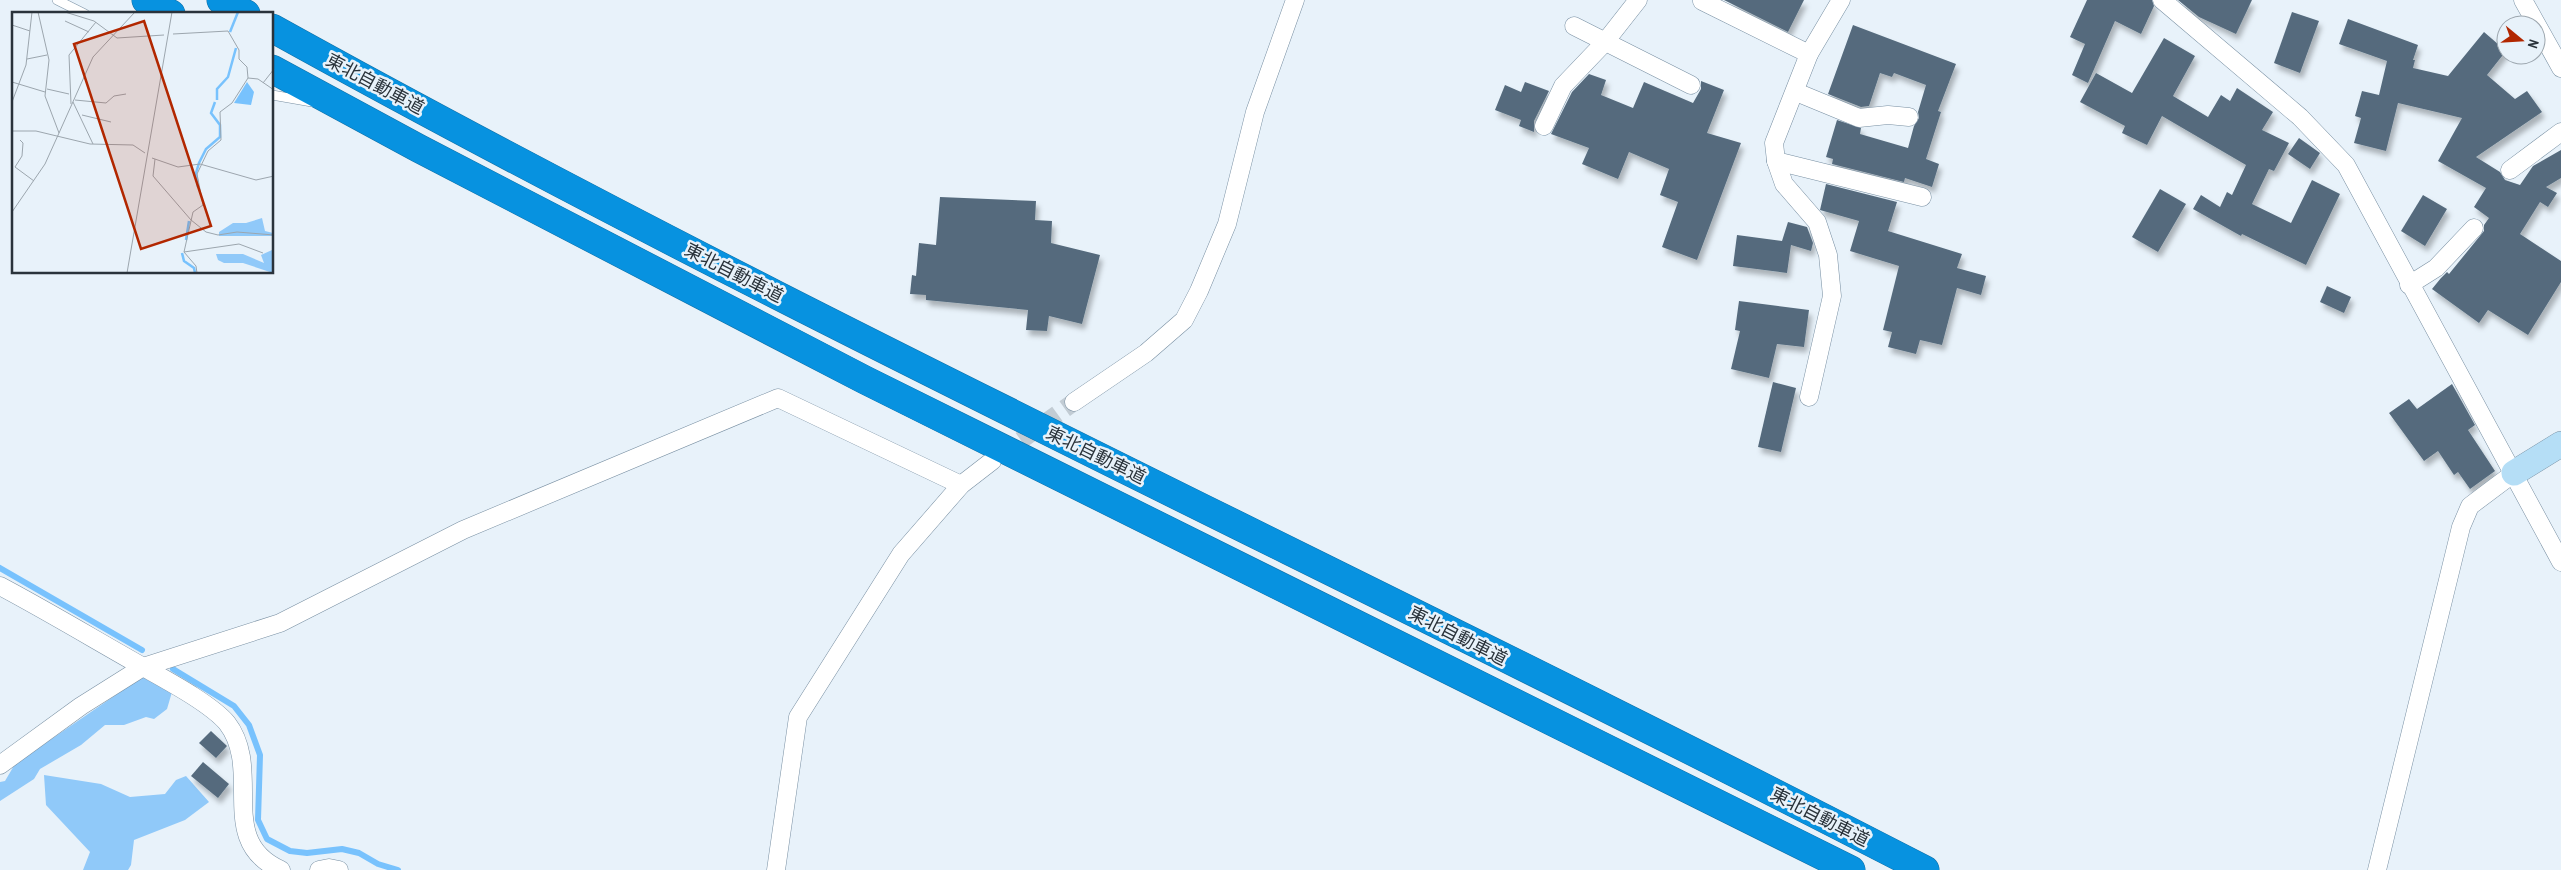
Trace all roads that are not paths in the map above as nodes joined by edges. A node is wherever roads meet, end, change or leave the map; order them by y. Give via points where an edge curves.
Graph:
1 (57, 0) edge
2 (146, 0) edge
3 (221, 0) edge
4 (1295, 0) edge
5 (1638, 0) edge
6 (1841, 0) edge
7 (2162, 0) edge
8 (2523, 0) edge
9 (1702, 1) edge
10 (81, 12) edge
11 (167, 12) edge
12 (242, 12) edge
13 (1574, 26) dead end
14 (274, 29) edge
15 (1605, 42) junction
16 (1810, 54) junction
17 (2561, 68) edge
18 (274, 70) edge
19 (1691, 85) dead end
20 (1796, 92) junction
21 (274, 95) edge
22 (344, 108) junction
23 (1909, 117) dead end
24 (1544, 126) dead end
25 (2561, 132) edge
26 (1776, 161) junction
27 (2510, 170) dead end
28 (1922, 197) dead end
29 (2474, 228) dead end
30 (2409, 285) junction
31 (1810, 398) dead end
32 (1074, 402) tunnel mouth
33 (2561, 444) edge
34 (992, 461) tunnel mouth
35 (2514, 473) junction
36 (961, 485) junction
37 (2561, 562) edge
38 (0, 586) edge
39 (143, 667) junction
40 (0, 765) edge
41 (281, 870) edge
42 (319, 870) edge
43 (339, 870) edge
44 (776, 870) edge
45 (1851, 870) edge
46 (1925, 870) edge
47 (2377, 870) edge

1 - 10 lane
2 - 11 highway
3 - 12 highway
4 - 32 street via 1255,112 1227,224 1184,320 1146,353
5 - 15 street
6 - 16 street
7 - 30 street via 2300,117 2346,165
8 - 17 street
9 - 16 street
13 - 15 street
14 - 46 highway, 東北自動車道 via 787,301
15 - 19 street
15 - 24 street via 1563,86
16 - 20 street
18 - 22 highway, 東北自動車道
20 - 23 street via 1859,118
20 - 26 street via 1774,143
21 - 22 lane
22 - 45 highway, 東北自動車道 via 865,380
25 - 27 street
26 - 28 street
26 - 31 street via 1784,184 1817,222 1828,254 1832,296
29 - 30 street via 2436,268
30 - 35 street
33 - 35 street
34 - 36 street
35 - 37 street
35 - 47 street via 2470,506 2461,527
36 - 39 street via 778,398 463,530 280,623
36 - 44 street via 902,554 798,717
38 - 39 street
39 - 40 street via 81,706
39 - 41 street via 193,696 227,723 242,752 244,820 250,845 268,864
42 - 43 street

